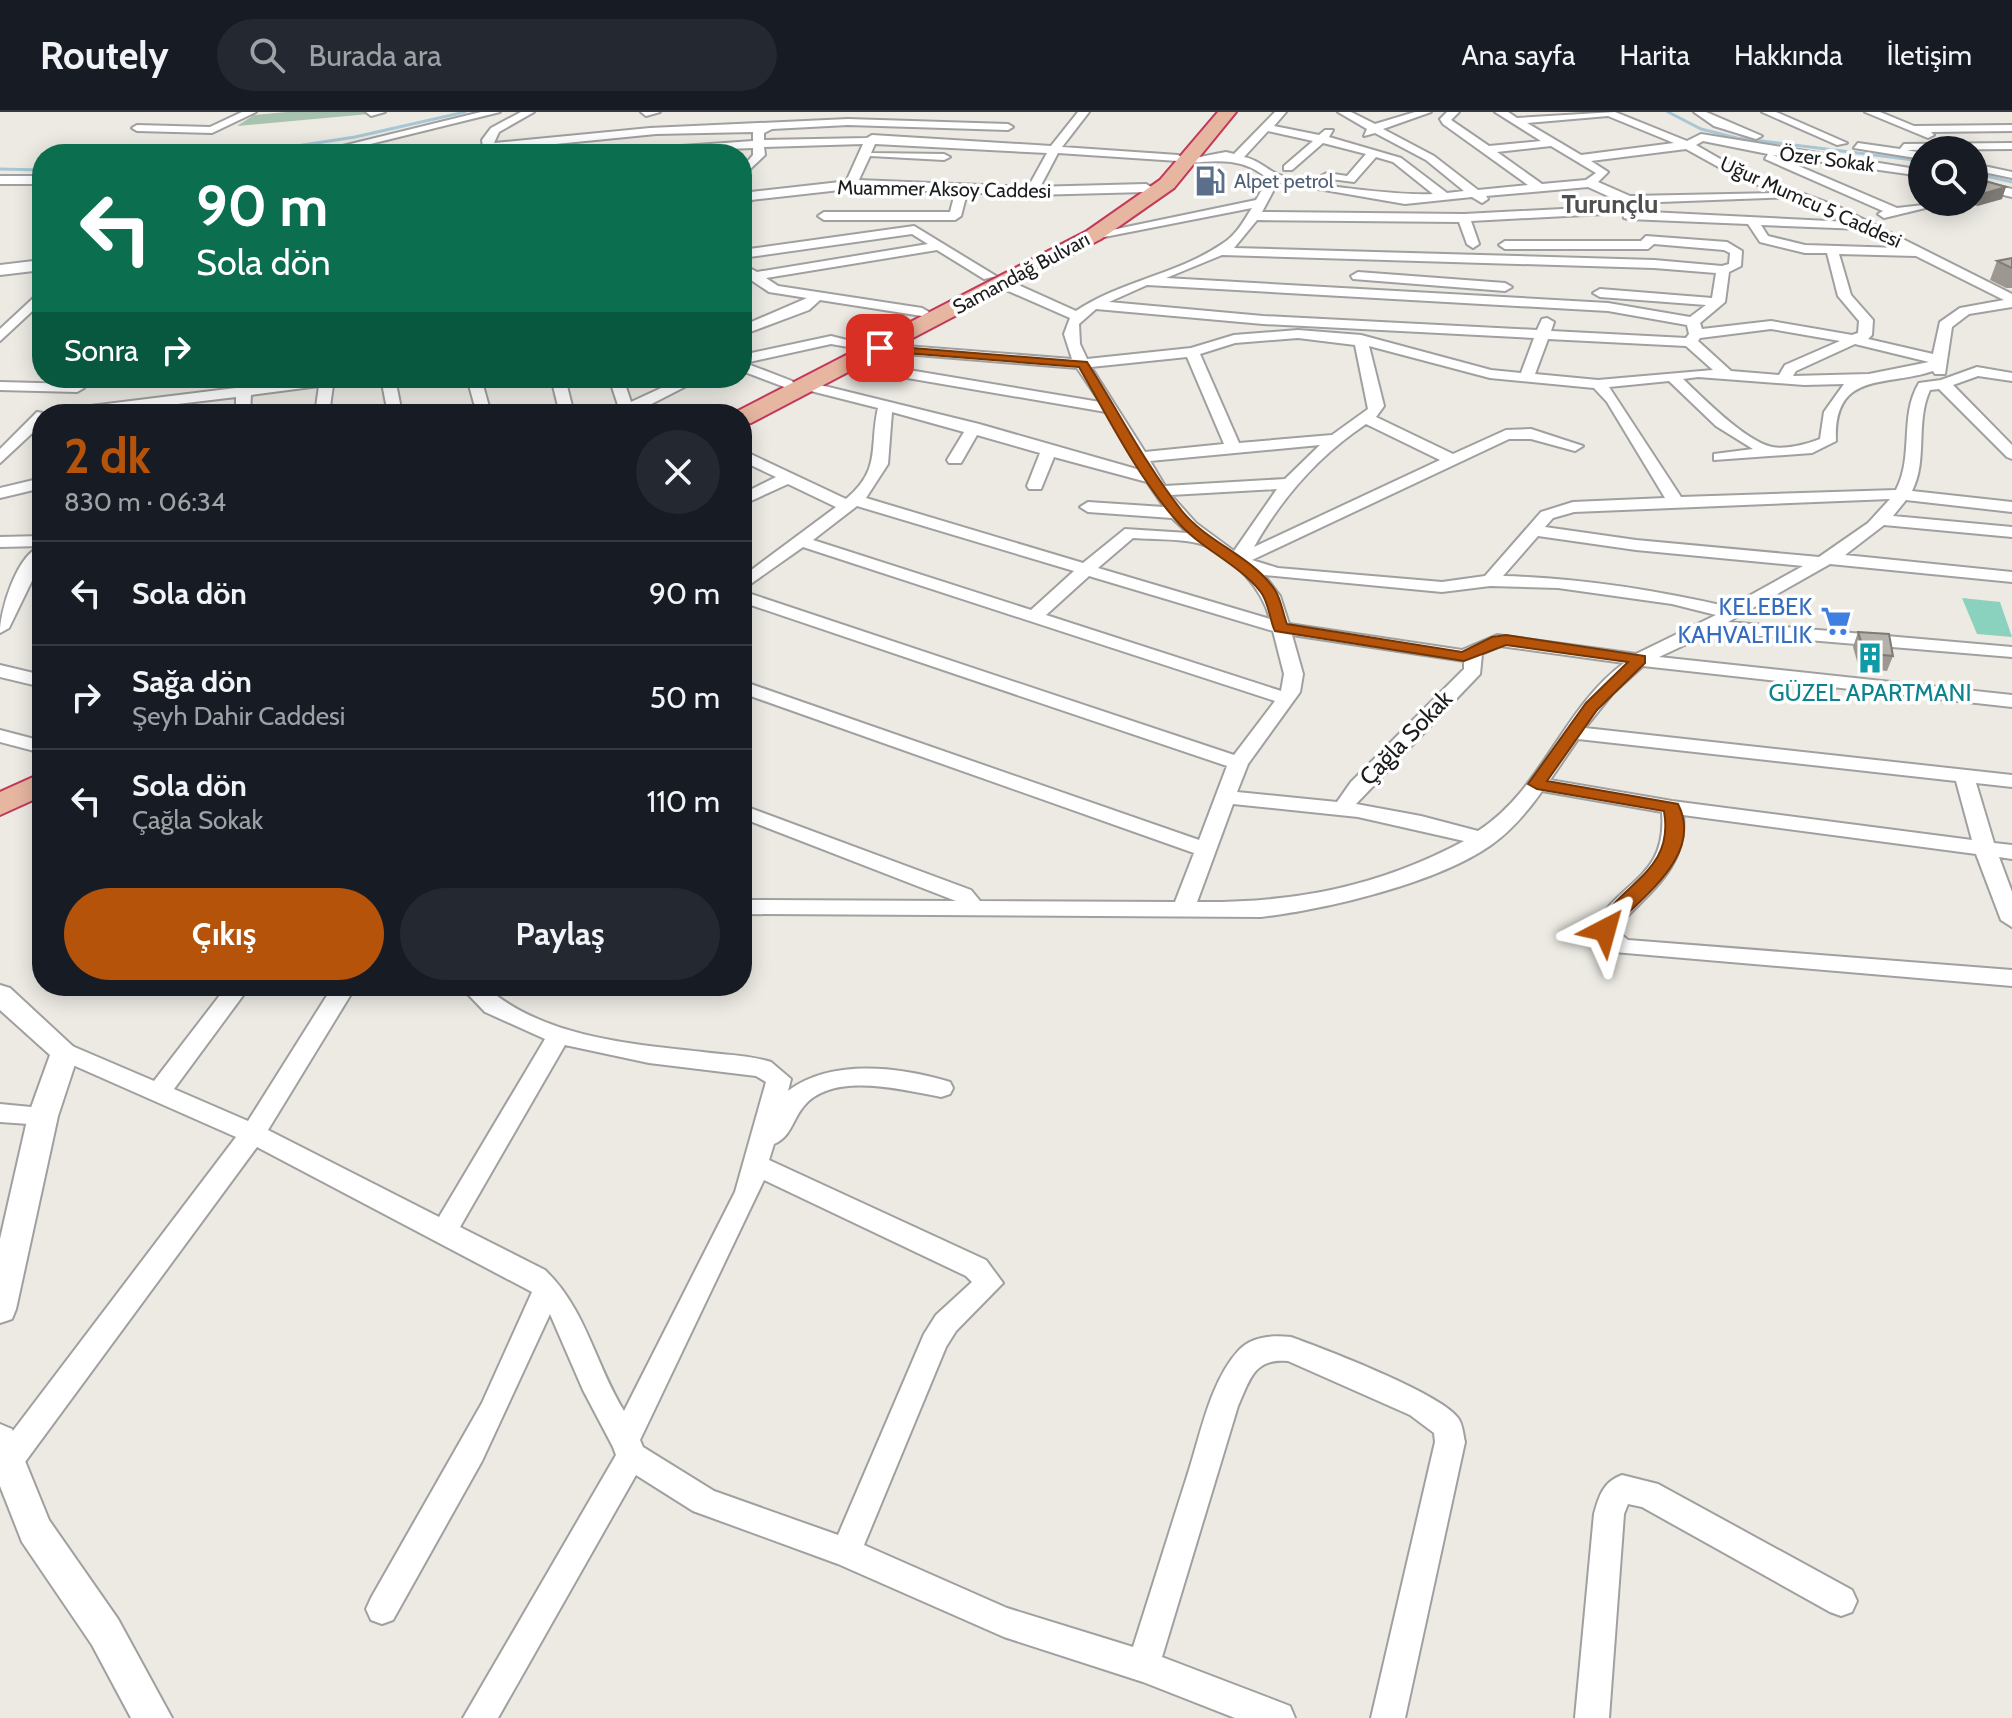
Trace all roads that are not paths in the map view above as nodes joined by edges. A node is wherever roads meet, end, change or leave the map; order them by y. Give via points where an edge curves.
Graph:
1 (251, 112) edge
2 (495, 112) edge
3 (529, 112) edge
4 (646, 112) edge
5 (655, 112) edge
6 (776, 112) edge
7 (956, 112) edge
8 (1084, 112) edge
9 (1212, 112) edge
10 (1227, 112) edge
11 (1281, 112) edge
12 (1426, 112) edge
13 (1454, 112) edge
14 (1500, 112) edge
15 (1699, 112) edge
16 (1767, 112) edge
17 (1870, 112) edge
18 (1345, 113) edge
19 (1608, 113) edge
20 (879, 118) edge
21 (1517, 121) junction
22 (782, 125) junction
23 (955, 125) junction
24 (1008, 127) dead end
25 (1263, 127) junction
26 (137, 128) dead end
27 (762, 128) junction
28 (1375, 128) junction
29 (2012, 128) edge
30 (1914, 129) junction
31 (650, 132) junction
32 (1930, 136) edge
33 (1064, 137) junction
34 (1078, 137) dead end
35 (1136, 139) dead end
36 (1322, 139) junction
37 (872, 141) junction
38 (1552, 143) junction
39 (1841, 143) junction
40 (359, 144) edge
41 (488, 144) edge
42 (548, 144) edge
43 (652, 144) edge
44 (752, 144) edge
45 (757, 144) junction
46 (1688, 145) junction
47 (1355, 146) junction
48 (1988, 146) edge
49 (2012, 146) edge
50 (1908, 147) edge
51 (1871, 148) junction
52 (1054, 149) junction
53 (1486, 150) junction
54 (1758, 152) junction
55 (1373, 153) junction
56 (1623, 154) junction
57 (1908, 154) edge
58 (865, 155) junction
59 (1128, 155) junction
60 (1189, 155) junction
61 (958, 158) dead end
62 (1236, 158) junction
63 (1430, 158) junction
64 (1578, 159) junction
65 (1397, 160) junction
66 (1025, 162) dead end
67 (752, 163) edge
68 (1046, 163) junction
69 (1263, 165) junction
70 (1288, 168) junction
71 (1904, 169) junction
72 (1908, 170) edge
73 (1988, 170) edge
74 (1602, 172) junction
75 (1908, 172) edge
76 (1737, 173) junction
77 (2012, 175) edge
78 (1274, 178) junction
79 (0, 180) edge
80 (32, 180) edge
81 (1589, 183) junction
82 (851, 184) junction
83 (1988, 187) edge
84 (821, 188) junction
85 (1146, 188) junction
86 (1540, 188) junction
87 (962, 189) junction
88 (1032, 191) junction
89 (2012, 193) edge
90 (1478, 194) junction
91 (1801, 196) junction
92 (1445, 197) junction
93 (1708, 198) junction
94 (752, 200) edge
95 (1627, 208) junction
96 (1255, 210) junction
97 (1908, 210) edge
98 (1896, 212) junction
99 (1496, 215) junction
100 (824, 216) junction
101 (955, 216) junction
102 (1464, 218) junction
103 (1850, 219) junction
104 (1752, 221) junction
105 (1864, 226) junction
106 (1561, 229) junction
107 (914, 230) junction
108 (1094, 235) junction
109 (1238, 238) junction
110 (1647, 243) junction
111 (1473, 244) junction
112 (821, 245) junction
113 (937, 246) junction
114 (1832, 250) junction
115 (1221, 251) junction
116 (1919, 252) junction
117 (752, 253) edge
118 (1654, 264) junction
119 (32, 266) edge
120 (0, 270) edge
121 (1723, 270) junction
122 (752, 274) edge
123 (755, 276) junction
124 (1358, 276) dead end
125 (1384, 278) junction
126 (995, 279) junction
127 (1146, 280) junction
128 (1381, 296) junction
129 (816, 297) junction
130 (2012, 301) edge
131 (1718, 302) junction
132 (1557, 304) junction
133 (1096, 305) junction
134 (32, 306) edge
135 (922, 312) junction
136 (1077, 316) junction
137 (1370, 323) junction
138 (752, 327) edge
139 (1693, 333) junction
140 (1539, 335) junction
141 (0, 337) edge
142 (1361, 339) junction
143 (1860, 340) junction
144 (863, 352) junction
145 (1192, 352) junction
146 (752, 357) edge
147 (1939, 361) junction
148 (1083, 364) junction
149 (752, 369) edge
150 (1725, 373) junction
151 (1671, 375) junction
152 (2012, 377) edge
153 (1869, 378) junction
154 (1526, 379) junction
155 (1783, 380) junction
156 (1598, 384) junction
157 (1943, 384) junction
158 (32, 385) edge
159 (798, 385) junction
160 (0, 386) edge
161 (75, 388) edge
162 (253, 388) edge
163 (672, 388) edge
164 (244, 389) junction
165 (55, 404) edge
166 (190, 404) edge
167 (243, 404) edge
168 (639, 404) edge
169 (752, 405) edge
170 (886, 405) junction
171 (1112, 408) junction
172 (752, 412) edge
173 (1365, 418) junction
174 (32, 423) edge
175 (974, 427) junction
176 (1334, 439) junction
177 (6, 445) edge
178 (1575, 446) dead end
179 (1233, 447) junction
180 (1048, 451) junction
181 (1770, 453) junction
182 (2012, 454) edge
183 (1137, 457) junction
184 (1720, 457) dead end
185 (0, 458) edge
186 (752, 460) edge
187 (955, 460) dead end
188 (1453, 460) junction
189 (787, 478) junction
190 (1155, 484) junction
191 (1289, 484) junction
192 (32, 485) edge
193 (1035, 486) dead end
194 (0, 493) edge
195 (752, 495) edge
196 (1902, 495) junction
197 (1676, 502) junction
198 (851, 503) junction
199 (1088, 507) dead end
200 (2012, 507) edge
201 (1177, 513) junction
202 (1880, 520) junction
203 (1531, 530) junction
204 (2012, 532) edge
205 (1204, 540) junction
206 (32, 541) edge
207 (800, 541) junction
208 (0, 542) edge
209 (1826, 560) junction
210 (1237, 561) junction
211 (32, 563) edge
212 (1086, 569) junction
213 (752, 577) edge
214 (2012, 577) edge
215 (1490, 581) junction
216 (752, 599) edge
217 (1732, 613) junction
218 (1035, 616) junction
219 (1708, 626) junction
220 (0, 628) edge
221 (1281, 628) junction
222 (2012, 652) edge
223 (1473, 655) junction
224 (1639, 660) junction
225 (0, 671) edge
226 (32, 679) edge
227 (752, 691) edge
228 (1287, 699) junction
229 (2012, 701) edge
230 (1571, 732) junction
231 (0, 736) edge
232 (32, 744) edge
233 (1238, 763) junction
234 (1964, 775) junction
235 (2012, 781) edge
236 (32, 782) edge
237 (1537, 784) junction
238 (32, 788) edge
239 (1228, 797) junction
240 (0, 799) edge
241 (0, 805) edge
242 (1344, 806) junction
243 (1672, 807) junction
244 (752, 815) edge
245 (1484, 840) junction
246 (1985, 849) junction
247 (1205, 850) junction
248 (2012, 852) edge
249 (752, 907) edge
250 (1184, 908) junction
251 (968, 910) junction
252 (2012, 920) edge
253 (2012, 978) edge
254 (0, 995) edge
255 (231, 996) edge
256 (339, 996) edge
257 (478, 996) edge
258 (559, 1035) junction
259 (65, 1052) junction
260 (941, 1088) dead end
261 (158, 1093) junction
262 (0, 1113) edge
263 (43, 1116) junction
264 (253, 1134) junction
265 (762, 1138) junction
266 (758, 1166) junction
267 (444, 1231) junction
268 (547, 1288) junction
269 (1, 1300) edge
270 (628, 1447) junction
271 (3, 1457) edge
272 (846, 1552) junction
273 (1841, 1601) dead end
274 (382, 1609) dead end
275 (1143, 1666) junction
276 (1267, 1717) edge
277 (152, 1718) edge
278 (480, 1718) edge
279 (1388, 1718) edge
280 (1592, 1718) edge

1 - 26 street via 212,130
2 - 40 street
3 - 41 street via 495,130
4 - 5 street
4 - 31 street
6 - 22 street
7 - 23 street
8 - 33 street
9 - 60 highway, Samandağ Bulvarı
10 - 60 highway, Samandağ Bulvarı
11 - 25 street
12 - 28 street
13 - 53 street via 1445,119
14 - 21 street
15 - 39 street via 1739,133
16 - 39 street
17 - 30 street
18 - 28 street
18 - 36 street
19 - 21 street
19 - 46 street, Uğur Mumcu 5 Caddesi
20 - 22 street
20 - 23 street
20 - 37 street
21 - 38 street
22 - 27 street
23 - 24 street
25 - 36 street
25 - 62 street
27 - 31 street
27 - 45 street
28 - 47 street
28 - 63 street
29 - 30 street
30 - 32 street
31 - 42 street
31 - 43 street
33 - 34 street
33 - 52 street
35 - 59 street
36 - 47 street
36 - 70 street
37 - 45 street
37 - 52 street
37 - 58 street
38 - 53 street
38 - 64 street
39 - 51 street
44 - 45 street
45 - 67 street via 759,155
46 - 54 street, Özer Sokak via 1701,137
46 - 56 street, Özer Sokak
46 - 76 street, Uğur Mumcu 5 Caddesi
47 - 55 street
48 - 49 street
50 - 51 street
51 - 57 street
52 - 59 street
52 - 68 street
53 - 86 street
54 - 71 street, Özer Sokak via 1821,155
54 - 98 street
55 - 65 street
55 - 70 street via 1350,180
56 - 64 street, Özer Sokak
56 - 74 street
58 - 61 street
58 - 82 street
59 - 60 street
60 - 62 street
60 - 85 highway, Samandağ Bulvarı
60 - 108 highway, Samandağ Bulvarı via 1155,193
62 - 69 street
63 - 65 street
63 - 90 street
64 - 74 street
65 - 92 street
66 - 68 street
68 - 88 street
69 - 70 street
69 - 78 street
71 - 72 street, Özer Sokak
71 - 75 street
73 - 77 street
74 - 81 street
76 - 91 street, Uğur Mumcu 5 Caddesi
76 - 93 street via 1716,178 1707,188
78 - 92 street via 1384,198
78 - 96 street
79 - 80 street
81 - 86 street
81 - 95 street
82 - 84 street, Muammer Aksoy Caddesi
82 - 87 street, Muammer Aksoy Caddesi
83 - 89 street
84 - 94 street, Muammer Aksoy Caddesi
84 - 100 street
85 - 88 street, Muammer Aksoy Caddesi
85 - 126 highway, Samandağ Bulvarı
86 - 90 street
87 - 88 street, Muammer Aksoy Caddesi
87 - 101 street
90 - 92 street
90 - 99 street
91 - 93 street
91 - 103 street, Uğur Mumcu 5 Caddesi
93 - 95 street
95 - 104 street
95 - 106 street
95 - 110 street
96 - 102 street
96 - 108 street
96 - 109 street
97 - 98 street
98 - 103 street
99 - 102 street
99 - 106 street
100 - 101 street
100 - 112 street
101 - 107 street via 955,222
102 - 111 street
103 - 105 street, Uğur Mumcu 5 Caddesi
104 - 105 street
104 - 114 street via 1767,241
105 - 116 street, Uğur Mumcu 5 Caddesi
106 - 110 street
106 - 111 street
107 - 112 street
107 - 113 street
108 - 126 highway, Samandağ Bulvarı
109 - 111 street
109 - 115 street
110 - 118 street
110 - 121 street via 1733,248 1737,262
112 - 117 street
113 - 123 street
113 - 126 street
114 - 116 street
114 - 143 street via 1845,296 1866,320
115 - 118 street
115 - 127 street
116 - 130 street, Uğur Mumcu 5 Caddesi
118 - 121 street
119 - 120 street
121 - 131 street
122 - 123 street
123 - 129 street via 774,289
124 - 125 street
125 - 128 street
125 - 131 street
126 - 135 highway, Samandağ Bulvarı
126 - 136 street
126 - 144 highway, Samandağ Bulvarı
127 - 128 street
127 - 133 street
128 - 132 street
128 - 137 street
129 - 135 street
129 - 138 street
130 - 147 street via 1956,316 1945,325
131 - 139 street
132 - 139 street via 1608,307
132 - 140 street
133 - 136 street
133 - 137 street via 1263,320
134 - 141 street
135 - 144 highway, Samandağ Bulvarı
136 - 148 street via 1072,339
137 - 140 street
139 - 140 street
139 - 143 street via 1771,325
139 - 150 street
140 - 154 street
142 - 145 street via 1259,336
142 - 154 street via 1458,367
142 - 173 street via 1377,406
143 - 147 street
143 - 155 street via 1790,368
144 - 146 street via 831,340
144 - 148 street
144 - 159 highway, Samandağ Bulvarı
144 - 171 street
145 - 148 street
145 - 179 street
147 - 153 street via 1918,371
147 - 157 street
148 - 171 street
149 - 159 street
150 - 151 street
150 - 155 street
151 - 156 street
151 - 181 street via 1721,423
152 - 157 street via 1977,371
153 - 155 street
153 - 181 street via 1855,380 1845,389 1826,424 1828,441
154 - 156 street
156 - 197 street
157 - 182 street
157 - 196 street via 1924,386 1920,392 1912,420 1909,479
158 - 160 street
159 - 169 highway, Samandağ Bulvarı
159 - 170 street
159 - 172 highway, Samandağ Bulvarı
161 - 165 street
162 - 164 street
163 - 168 street
164 - 166 street
164 - 167 street
170 - 175 street
170 - 198 street via 882,463 871,484
171 - 183 street
173 - 176 street
173 - 188 street
174 - 177 street
175 - 180 street
175 - 187 street
176 - 179 street
176 - 191 street
177 - 185 street
178 - 188 street via 1515,433
179 - 183 street
180 - 190 street
180 - 193 street
181 - 184 street
183 - 190 street
186 - 189 street
188 - 210 street
189 - 195 street
189 - 198 street
190 - 191 street
190 - 201 street
191 - 210 street
192 - 194 street
196 - 197 street
196 - 200 street
196 - 202 street
197 - 203 street via 1564,508
198 - 207 street
198 - 212 street
199 - 201 street
201 - 205 street
202 - 204 street
202 - 209 street
203 - 209 street via 1636,545
203 - 215 street
205 - 210 street
205 - 212 street via 1131,533
206 - 208 street
207 - 213 street
207 - 218 street
209 - 214 street
209 - 217 street
210 - 215 street via 1277,573 1442,587
210 - 221 street via 1269,591
211 - 220 street
212 - 218 street
212 - 221 street
215 - 217 street via 1558,583
216 - 233 street
217 - 219 street
218 - 228 street
219 - 222 street
219 - 224 street
221 - 223 street
221 - 228 street via 1295,671
223 - 224 street via 1506,640
223 - 242 street, Çağla Sokak via 1473,670
224 - 229 street
224 - 230 street
225 - 226 street
227 - 247 street
228 - 233 street
230 - 234 street
230 - 237 street
231 - 232 street
233 - 239 street
234 - 235 street
234 - 246 street
236 - 240 highway
237 - 243 street
237 - 245 street via 1519,809
238 - 241 highway
239 - 242 street
239 - 247 street
242 - 245 street
243 - 246 street
243 - 253 street via 1676,832 1667,862 1606,925 1607,935 1622,947
244 - 251 street via 963,895 969,900
245 - 250 street via 1328,900 1261,910
246 - 248 street
246 - 252 street
247 - 250 street
249 - 251 street
250 - 251 street
254 - 259 street
255 - 261 street
256 - 264 street
257 - 258 street via 483,1003
258 - 265 street via 639,1053 771,1071 780,1081
258 - 267 street
259 - 261 street
259 - 263 street
260 - 265 street via 871,1079 822,1082 797,1097 777,1132
261 - 264 street
262 - 263 street
263 - 269 street
264 - 267 street
264 - 271 street
265 - 266 street
266 - 270 street
266 - 272 street via 976,1268 989,1283 946,1323 934,1342
267 - 268 street
268 - 270 street via 557,1296 598,1393
268 - 274 street via 527,1344
270 - 272 street via 704,1501
270 - 278 street
271 - 277 street via 35,1530 105,1632
272 - 275 street via 1004,1622
273 - 280 street via 1647,1494 1622,1489 1609,1514
275 - 276 street
275 - 279 street via 1224,1406 1256,1350 1269,1345 1291,1349 1420,1406 1447,1426 1450,1442

